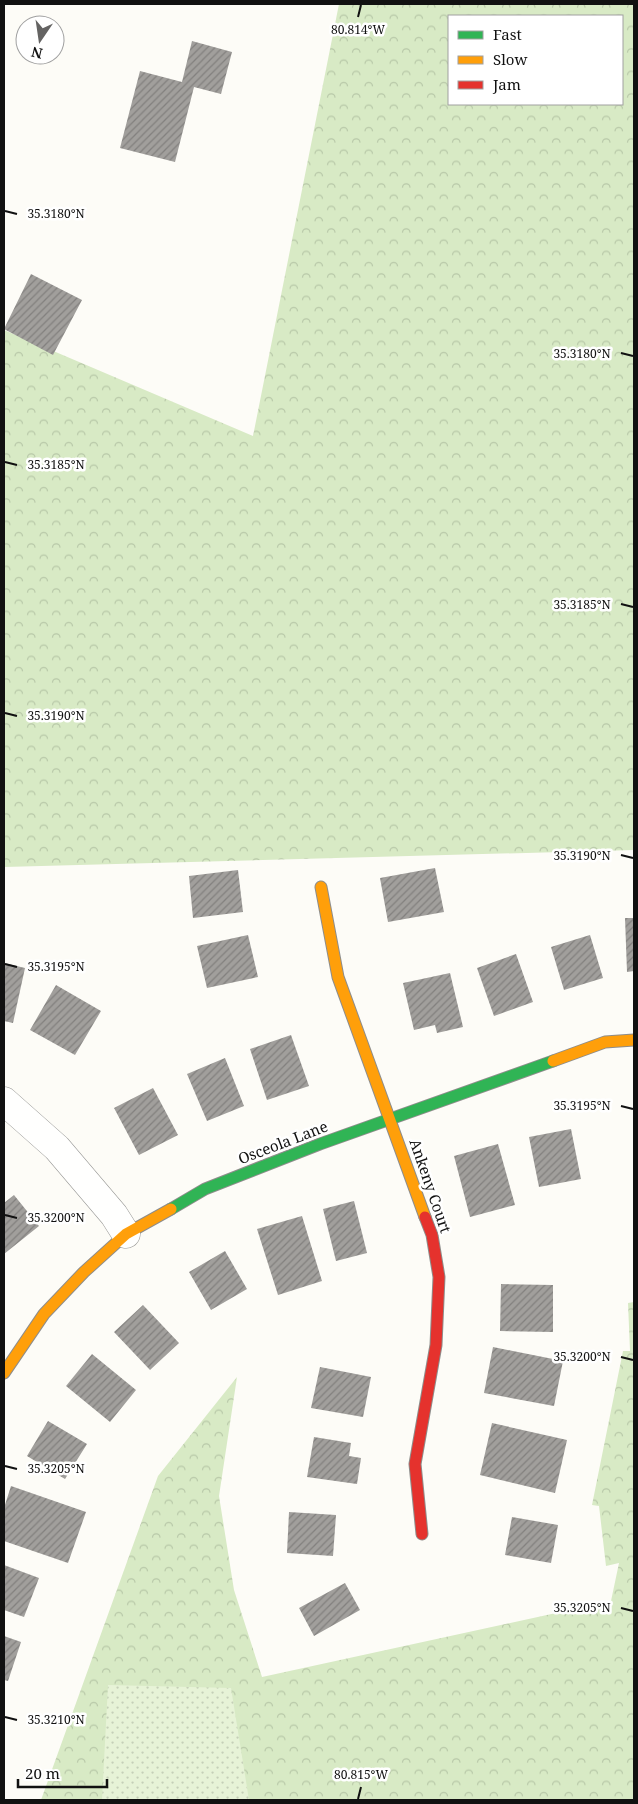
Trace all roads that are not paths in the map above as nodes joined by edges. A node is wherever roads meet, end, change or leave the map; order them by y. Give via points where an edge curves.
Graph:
1 (320, 887) dead end
2 (634, 1040) edge
3 (4, 1101) edge
4 (391, 1119) junction
5 (126, 1234) junction
6 (4, 1373) edge
7 (422, 1534) dead end

1 - 4 street, Ankeny Court via 338,977
2 - 4 street, Osceola Lane via 605,1042
3 - 5 street via 57,1148 114,1215
4 - 5 street, Osceola Lane via 206,1189
4 - 7 street, Ankeny Court via 432,1235 439,1277 436,1345 415,1464
5 - 6 street, Osceola Lane via 44,1314

